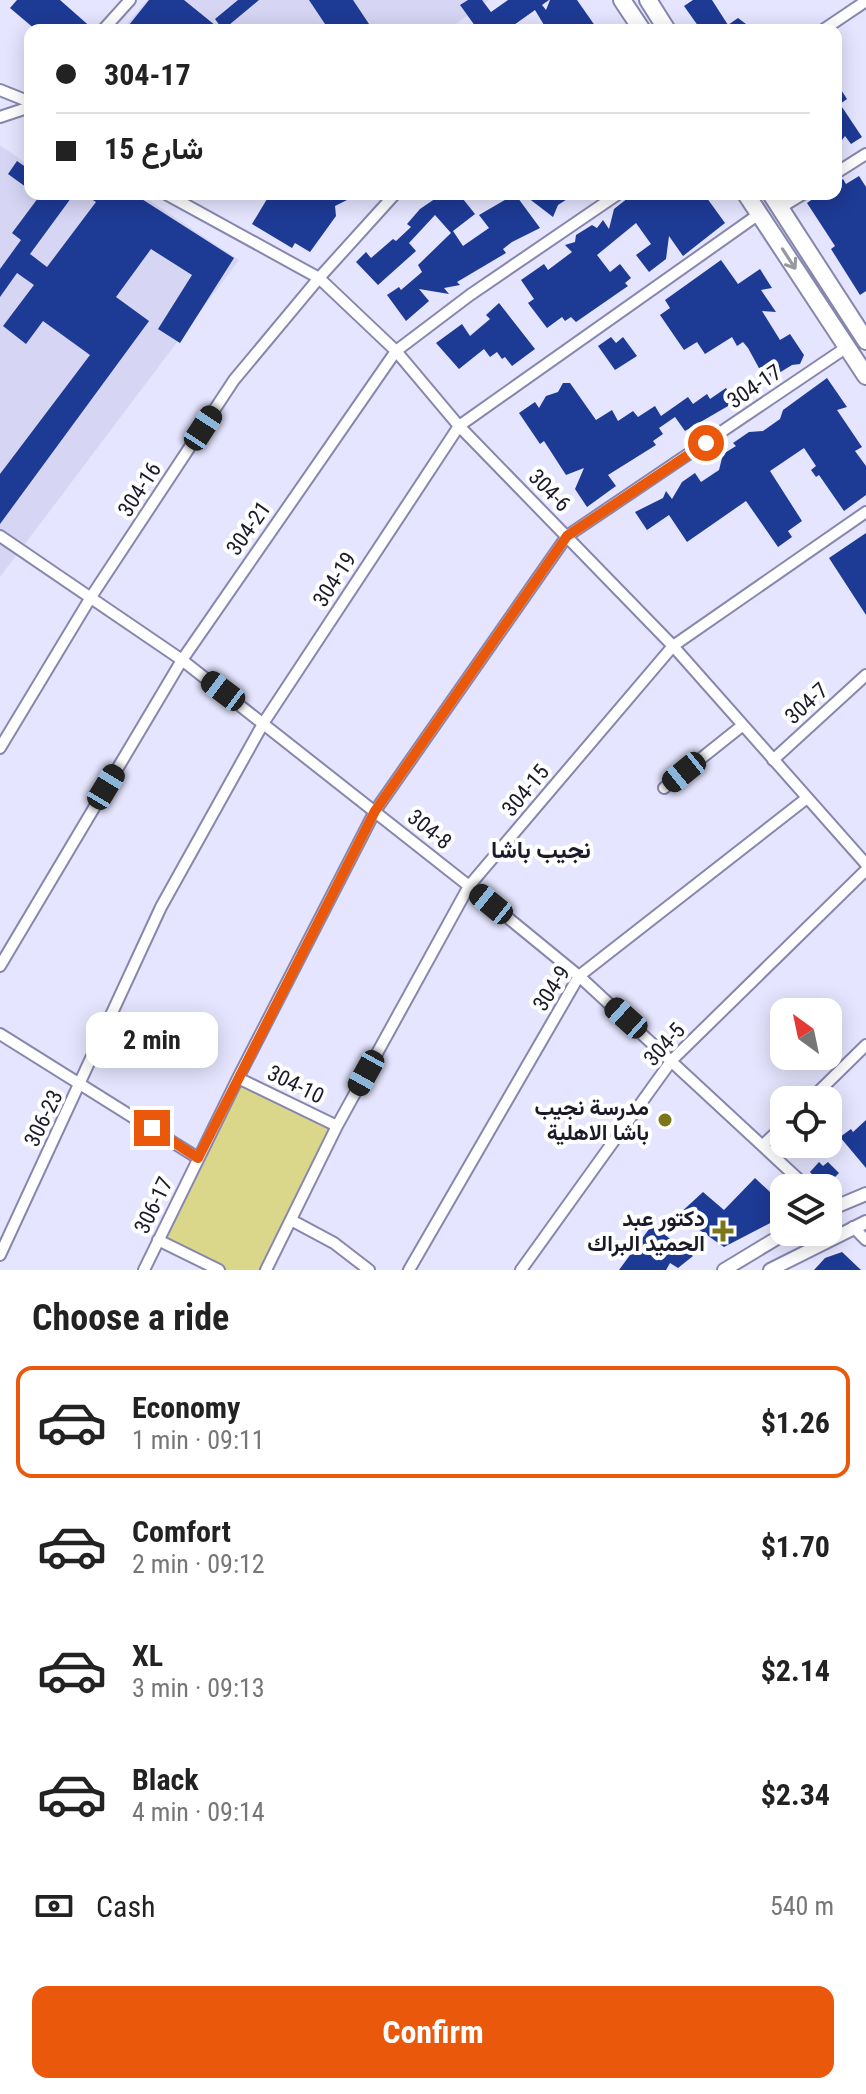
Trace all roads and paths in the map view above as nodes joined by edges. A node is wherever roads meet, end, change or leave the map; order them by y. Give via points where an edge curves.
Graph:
1 (130, 0) edge
2 (622, 0) edge
3 (648, 0) edge
4 (866, 1) edge
5 (108, 24) edge
6 (637, 24) edge
7 (663, 24) edge
8 (832, 24) edge
9 (0, 90) edge
10 (24, 101) edge
11 (24, 107) edge
12 (0, 117) edge
13 (866, 154) edge
14 (842, 169) edge
15 (177, 200) edge
16 (390, 200) edge
17 (609, 200) edge
18 (750, 200) edge
19 (776, 201) edge
20 (759, 214) junction
21 (319, 278) junction
22 (866, 341) edge
23 (847, 347) junction
24 (396, 351) junction
25 (866, 376) edge
26 (459, 426) junction
27 (866, 512) edge
28 (0, 536) edge
29 (567, 536) junction
30 (91, 597) junction
31 (673, 646) junction
32 (182, 660) junction
33 (866, 675) edge
34 (264, 722) junction
35 (743, 725) junction
36 (0, 748) edge
37 (773, 760) junction
38 (664, 788) dead end
39 (807, 798) junction
40 (375, 811) junction
41 (866, 864) edge
42 (866, 870) edge
43 (469, 886) junction
44 (0, 966) edge
45 (579, 976) junction
46 (0, 1034) edge
47 (866, 1045) edge
48 (672, 1060) junction
49 (238, 1078) junction
50 (81, 1084) junction
51 (824, 1086) edge
52 (337, 1126) junction
53 (770, 1138) edge
54 (763, 1145) junction
55 (198, 1158) junction
56 (793, 1174) edge
57 (866, 1194) edge
58 (842, 1204) edge
59 (291, 1220) junction
60 (860, 1224) edge
61 (158, 1240) junction
62 (866, 1240) edge
63 (770, 1242) edge
64 (0, 1255) edge
65 (144, 1270) edge
66 (219, 1270) edge
67 (266, 1270) edge
68 (369, 1270) edge
69 (409, 1270) edge
70 (521, 1270) edge
71 (724, 1270) edge
72 (770, 1270) edge

1 - 5 street
2 - 6 main road
3 - 7 main road
4 - 8 street
9 - 10 street
11 - 12 street
13 - 14 street
15 - 21 street, 304-6
16 - 21 street, 304-16
17 - 24 street, 304-21
18 - 20 main road
19 - 22 main road
20 -> 23 main road
20 - 26 street, 304-19
21 - 24 street, 304-6
21 - 30 street, 304-16 via 234,380
23 - 25 main road
23 - 29 street, 304-17
24 - 26 street, 304-6
24 - 32 street, 304-21
26 - 29 street, 304-6
26 - 34 street, 304-19
27 - 31 street, 304-15
28 - 30 street, 304-8
29 - 31 street, 304-6
29 - 40 street, 304-17
30 - 32 street, 304-8
30 - 36 street, 304-16
31 - 35 street, 304-6
31 - 43 street, 304-15
32 - 34 street, 304-8
32 - 44 street, 304-21
33 - 37 street, 304-7
34 - 40 street, 304-8
34 - 50 street, 304-19 via 161,907
35 - 37 street, 304-6
35 - 38 street
37 - 39 street, 304-6
39 - 41 street, 304-6
39 - 45 street, 304-9
40 - 43 street, 304-8
40 - 49 street, 304-17
42 - 48 street, 304-5
43 - 45 street, 304-8
43 - 52 street, 304-15
45 - 48 street, 304-8
45 - 69 street, 304-9
46 - 50 street
47 - 51 street
48 - 54 street, 304-8
48 - 70 street, 304-5
49 - 52 street, 304-10
49 - 55 street, 304-17
50 - 55 street
50 - 64 street, 306-23
52 - 59 street, 304-15
53 - 54 street
54 - 56 street, 304-8
55 - 61 street, 306-17
57 - 58 street
59 - 67 street, 304-15
59 - 68 street
60 - 62 street
60 - 72 street
61 - 65 street, 306-17
61 - 66 street
63 - 71 street

